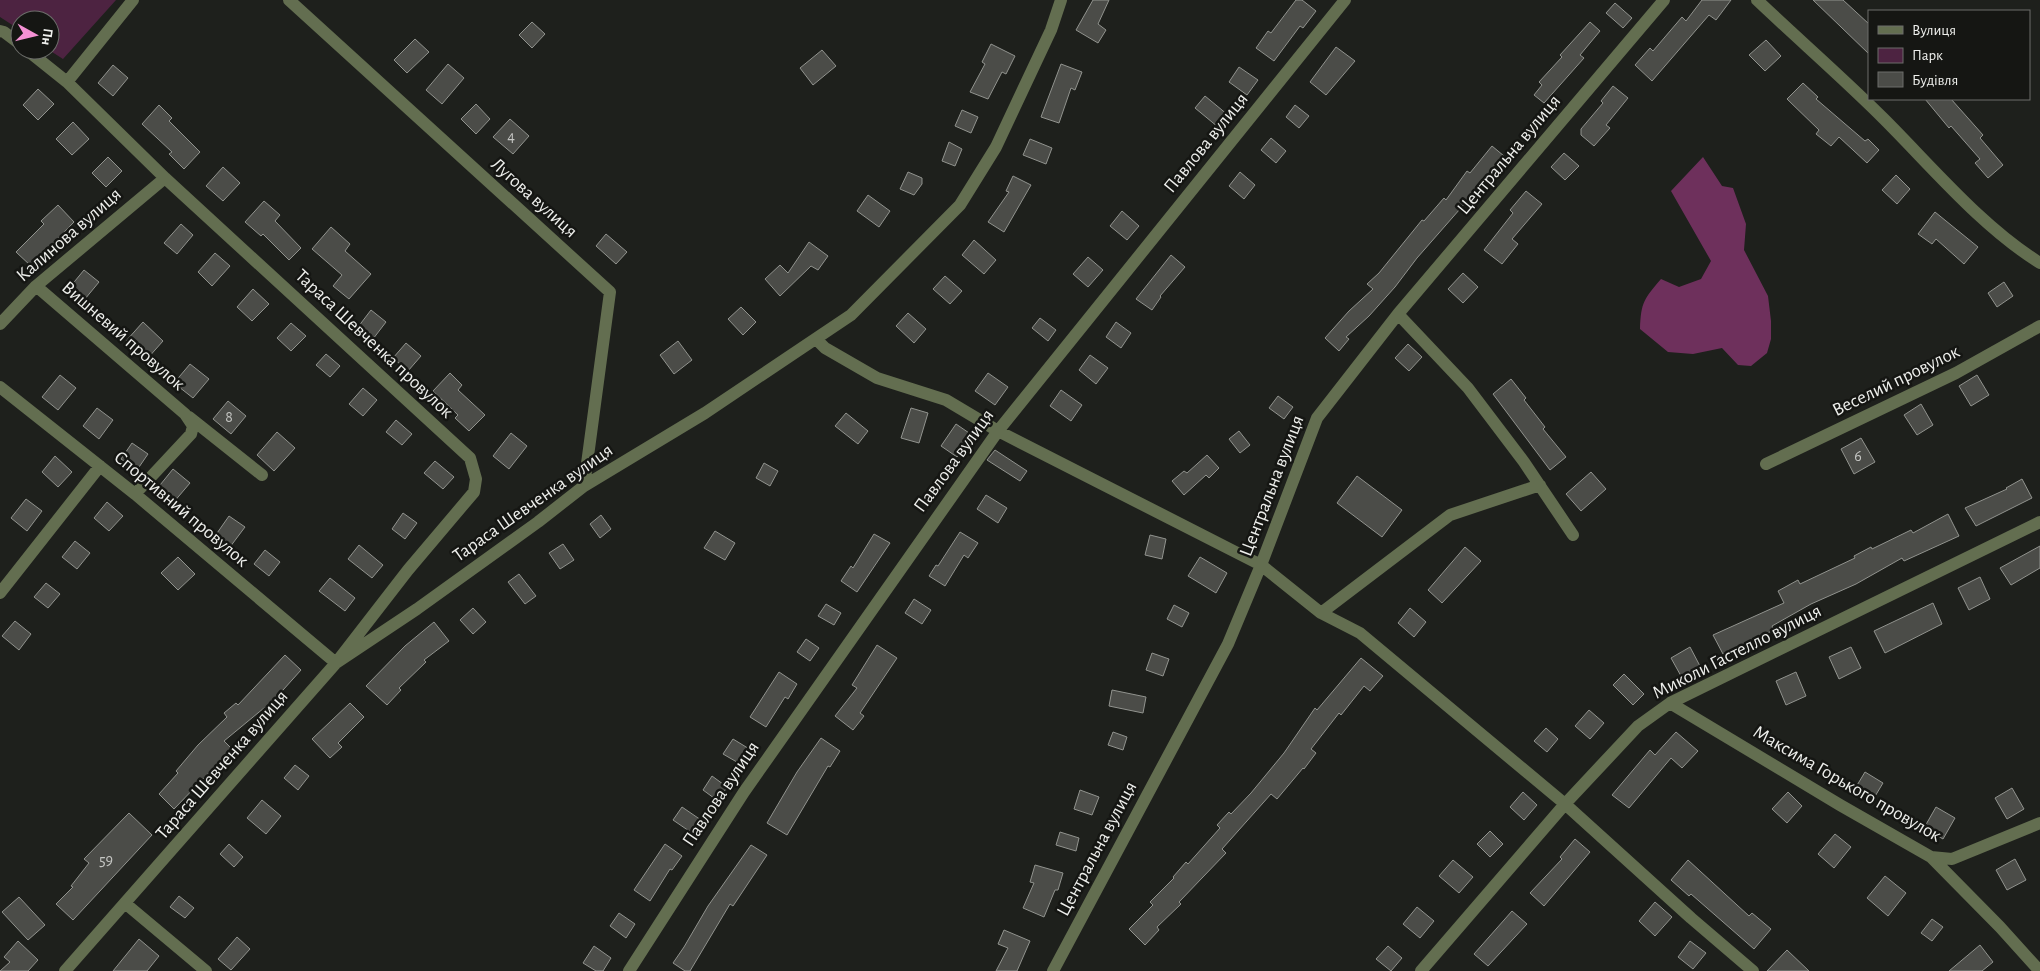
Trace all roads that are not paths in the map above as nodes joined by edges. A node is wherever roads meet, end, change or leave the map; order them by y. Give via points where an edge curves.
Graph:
1 (133, 0) edge
2 (289, 0) edge
3 (1061, 0) edge
4 (1345, 0) edge
5 (1664, 0) edge
6 (1756, 0) edge
7 (40, 60) edge
8 (67, 82) junction
9 (164, 178) junction
10 (2040, 262) edge
11 (36, 286) junction
12 (1398, 314) junction
13 (0, 324) edge
14 (2040, 326) edge
15 (817, 340) junction
16 (0, 387) edge
17 (185, 414) junction
18 (998, 431) junction
19 (1766, 464) dead end
20 (100, 466) junction
21 (262, 476) dead end
22 (1540, 485) junction
23 (584, 486) junction
24 (135, 494) junction
25 (2040, 522) edge
26 (1573, 536) dead end
27 (1261, 565) junction
28 (0, 592) edge
29 (1321, 612) junction
30 (336, 663) junction
31 (1670, 703) junction
32 (1565, 804) junction
33 (2040, 823) edge
34 (1931, 857) junction
35 (126, 904) junction
36 (2037, 968) dead end
37 (65, 971) edge
38 (206, 971) edge
39 (629, 971) edge
40 (1053, 971) edge
41 (1421, 971) edge
42 (1753, 971) edge

1 - 8 street
2 - 23 street, Лугова вулиця via 610,292
3 - 15 street, Тараса Шевченка вулиця via 1051,30 996,147 960,205 851,315
4 - 18 street, Павлова вулиця
5 - 12 street, Центральна вулиця
6 - 10 street via 1882,117 1965,202 2024,253
7 - 8 street
8 - 9 street, Тараса Шевченка провулок
9 - 11 street, Калинова вулиця
9 - 30 street, Тараса Шевченка провулок via 470,458 474,467 474,492
11 - 13 street, Калинова вулиця
11 - 17 street, Вишневий провулок
12 - 22 street via 1468,388
12 - 27 street, Центральна вулиця via 1317,418
14 - 19 street, Веселий провулок via 1956,373
15 - 18 street via 877,378 946,400
15 - 23 street, Тараса Шевченка вулиця via 706,413
16 - 20 street, Спортивний провулок
17 - 21 street, Вишневий провулок
17 - 24 street, Вишневий провулок via 193,426 191,434
18 - 27 street
18 - 39 street, Павлова вулиця via 744,792
20 - 24 street, Спортивний провулок
20 - 28 street
22 - 26 street
22 - 29 street via 1450,515
23 - 30 street, Тараса Шевченка вулиця via 433,597
24 - 30 street, Спортивний провулок
25 - 31 street, Миколи Гастелло вулиця
27 - 29 street
27 - 40 street, Центральна вулиця via 1228,644
29 - 32 street via 1360,633
30 - 35 street, Тараса Шевченка вулиця
31 - 32 street, Миколи Гастелло вулиця via 1638,726
31 - 34 street, Максима Горького провулок
32 - 41 street, Миколи Гастелло вулиця
32 - 42 street
33 - 34 street, Максима Горького провулок via 1952,859
34 - 36 street
35 - 37 street, Тараса Шевченка вулиця
35 - 38 street

